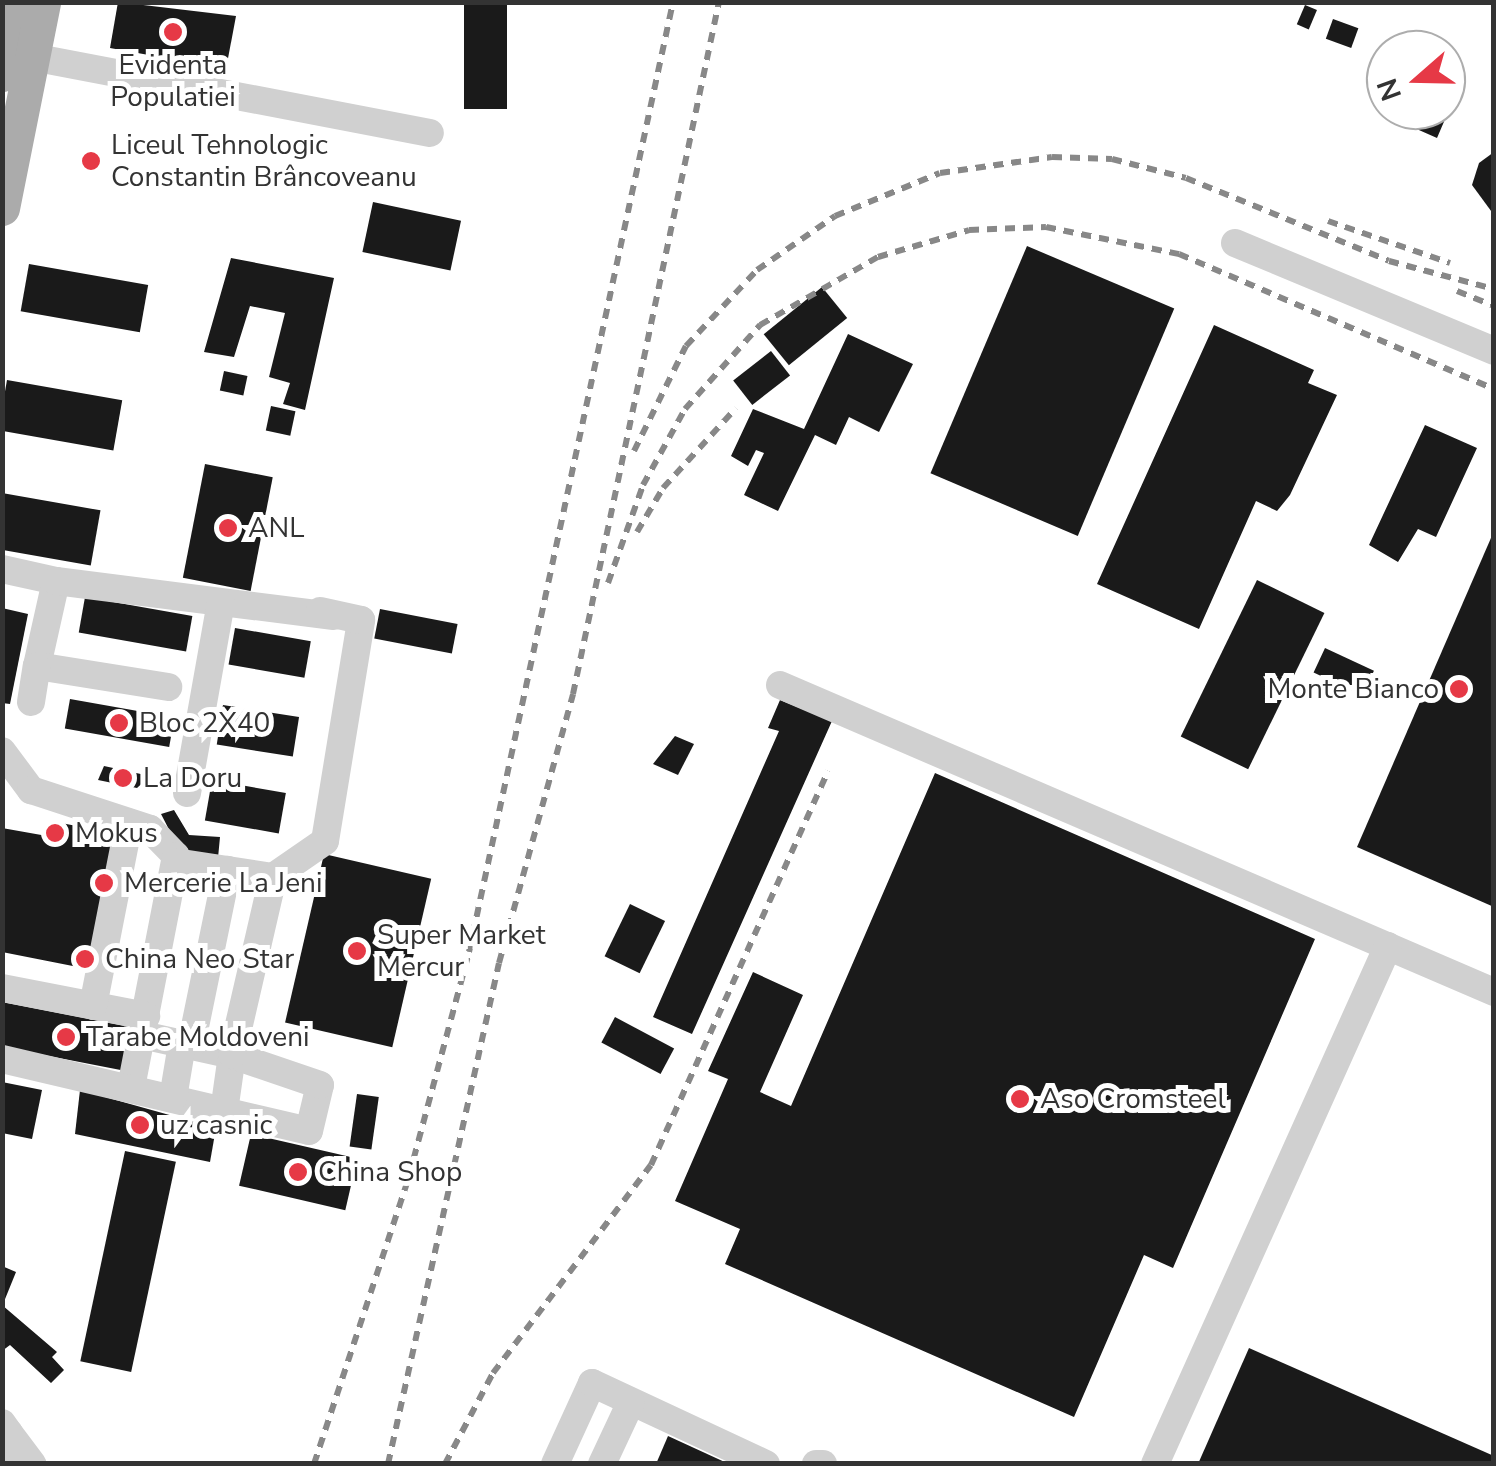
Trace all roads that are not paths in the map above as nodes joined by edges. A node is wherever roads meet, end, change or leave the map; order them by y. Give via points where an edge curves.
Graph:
1 (16, 2) edge
2 (42, 2) edge
3 (18, 65) edge
4 (430, 133) dead end
5 (2, 208) edge
6 (1235, 243) dead end
7 (1494, 351) edge
8 (2, 569) edge
9 (56, 581) junction
10 (222, 603) junction
11 (37, 666) junction
12 (780, 684) dead end
13 (168, 686) dead end
14 (31, 702) dead end
15 (2, 752) edge
16 (187, 793) dead end
17 (129, 822) junction
18 (175, 862) junction
19 (227, 870) junction
20 (273, 877) junction
21 (1388, 946) junction
22 (2, 988) edge
23 (1494, 992) edge
24 (93, 1006) junction
25 (144, 1025) junction
26 (187, 1045) junction
27 (232, 1055) junction
28 (2, 1059) edge
29 (131, 1088) junction
30 (172, 1098) junction
31 (224, 1111) junction
32 (631, 1402) junction
33 (6, 1428) edge
34 (3, 1464) edge
35 (32, 1464) edge
36 (555, 1464) edge
37 (602, 1464) edge
38 (766, 1464) edge
39 (1155, 1464) edge

1 - 3 main road
2 - 3 main road
3 - 4 street
3 - 5 main road
6 - 7 street
8 - 9 street
9 - 10 street
9 - 11 street
10 - 16 street
10 - 20 street via 362,620 326,840
11 - 13 street
11 - 14 street
12 - 21 street
15 - 17 street via 31,790
17 - 18 street via 150,829
17 - 24 street
18 - 19 street
18 - 25 street
19 - 20 street
19 - 26 street
20 - 27 street
21 - 23 street
21 - 39 street
22 - 24 street
24 - 25 street
25 - 26 street
25 - 29 street
26 - 27 street
26 - 30 street
27 - 31 street
27 - 31 street via 320,1085 309,1131
28 - 29 street
29 - 30 street
30 - 31 street
32 - 36 street via 592,1383
32 - 37 street
32 - 38 street
33 - 34 street
33 - 35 street

